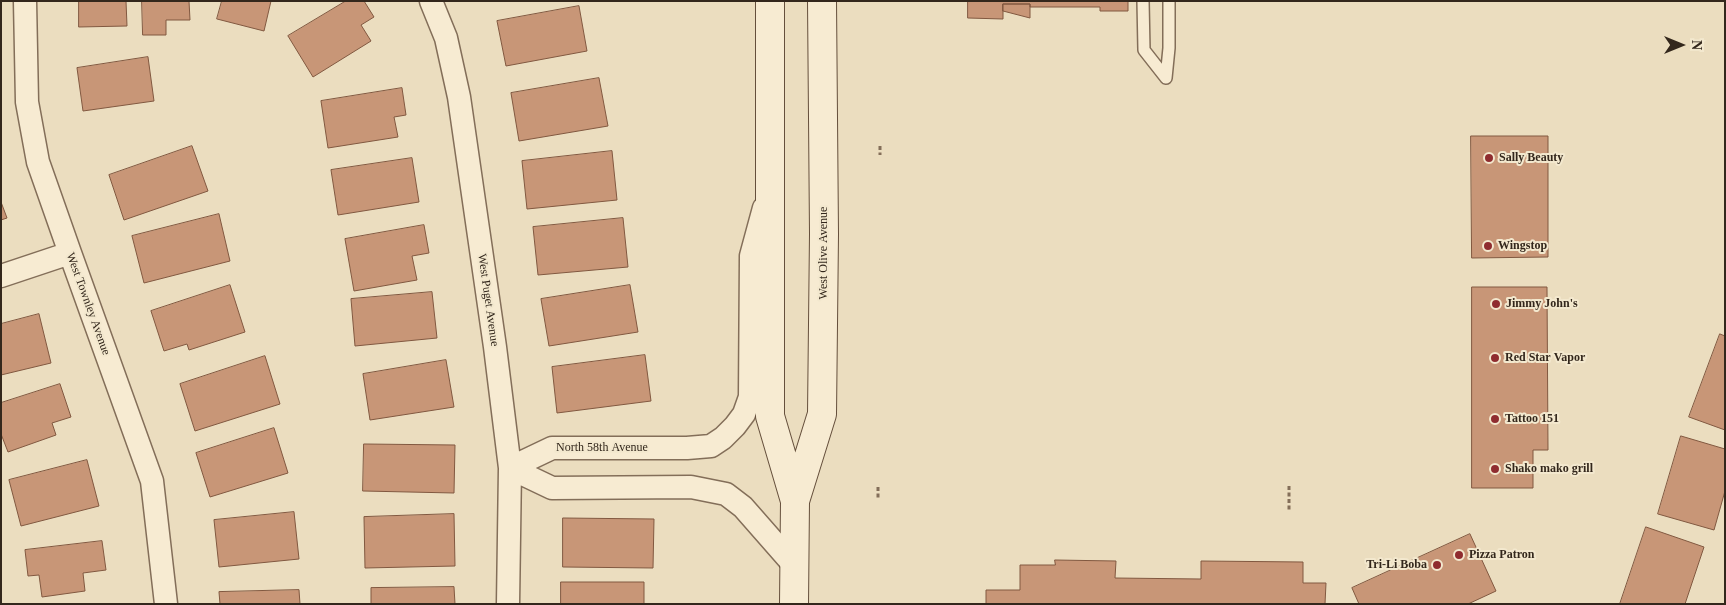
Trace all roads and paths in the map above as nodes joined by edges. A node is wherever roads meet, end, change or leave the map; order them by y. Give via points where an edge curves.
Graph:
1 (25, 1) edge
2 (431, 1) edge
3 (770, 1) edge
4 (822, 1) edge
5 (1144, 1) edge
6 (1169, 1) edge
7 (880, 146) dead end
8 (880, 155) dead end
9 (769, 187) junction
10 (70, 253) junction
11 (1, 276) edge
12 (510, 468) junction
13 (1289, 486) dead end
14 (878, 487) dead end
15 (878, 499) dead end
16 (795, 501) junction
17 (1289, 511) dead end
18 (794, 564) junction
19 (166, 604) edge
20 (508, 604) edge
21 (794, 604) edge

1 - 10 street, West Townley Avenue via 27,102 38,162
2 - 12 street, West Puget Avenue via 446,38 459,97
3 - 9 main road, West Olive Avenue
4 - 16 main road, West Olive Avenue via 822,414
5 - 6 lane via 1144,50 1166,78
7 - 8 path
9 - 12 street, North 58th Avenue via 752,256 750,397 735,426 711,446 552,448
9 - 16 main road, West Olive Avenue via 770,416
10 - 11 street
10 - 19 street, West Townley Avenue via 152,481
12 - 18 street via 552,488 691,487 726,494 743,507
12 - 20 street, West Puget Avenue
13 - 17 path
14 - 15 path
16 - 18 main road, West Olive Avenue
18 - 21 main road, West Olive Avenue

